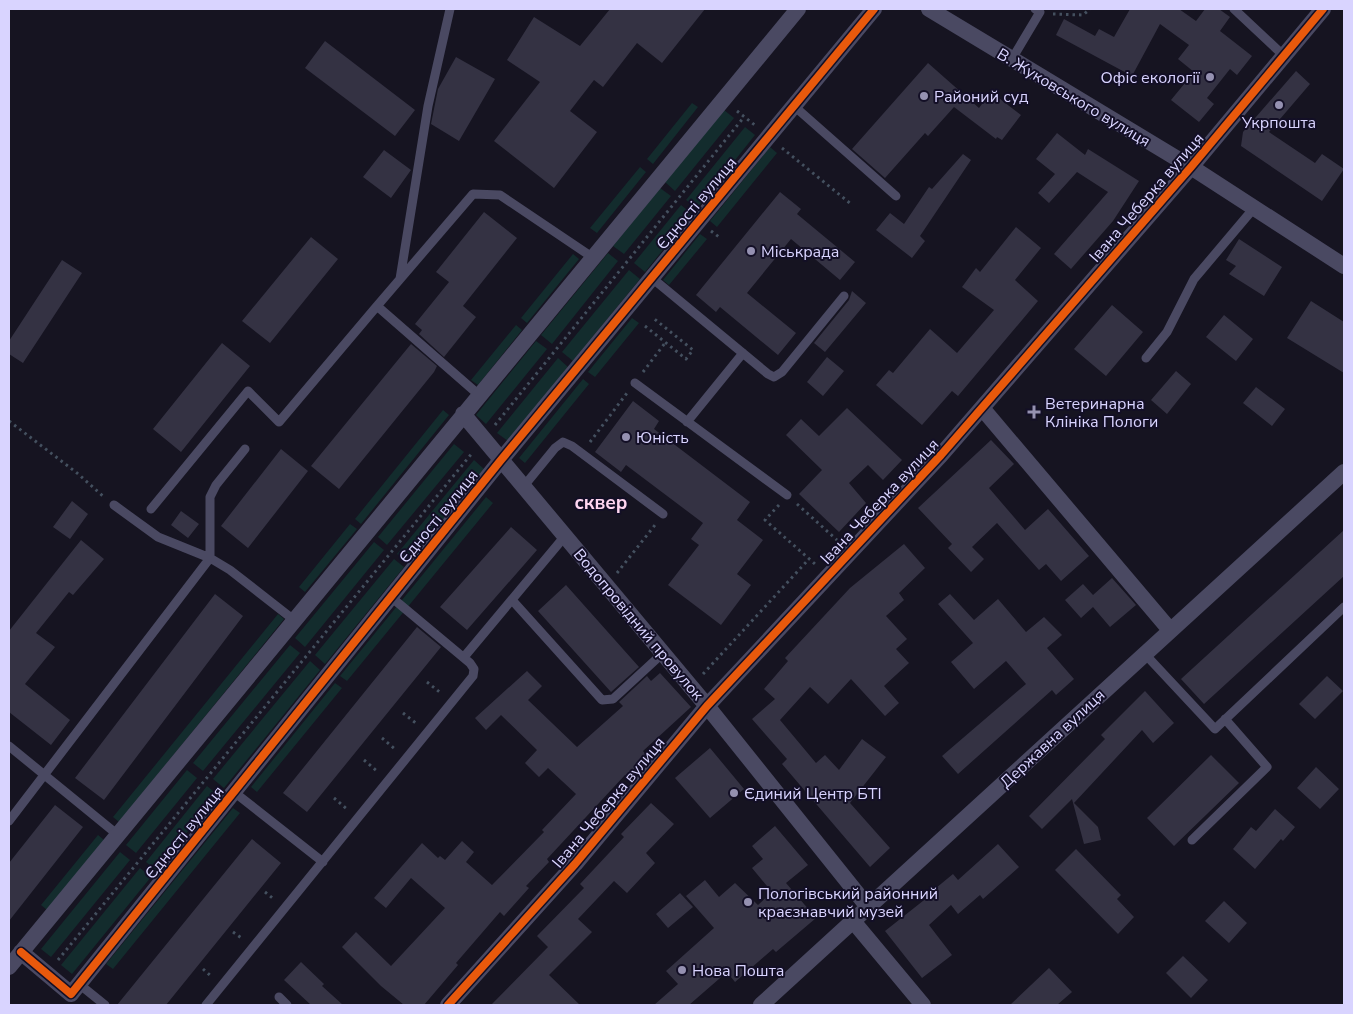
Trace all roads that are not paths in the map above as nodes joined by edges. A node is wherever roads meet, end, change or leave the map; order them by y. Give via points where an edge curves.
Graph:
1 (450, 9) edge
2 (798, 9) edge
3 (874, 9) edge
4 (930, 9) edge
5 (1234, 9) edge
6 (1323, 9) edge
7 (1038, 11) edge
8 (1283, 56) junction
9 (1012, 59) junction
10 (794, 106) junction
11 (1191, 168) junction
12 (896, 196) dead end
13 (1254, 208) junction
14 (592, 257) junction
15 (1344, 266) edge
16 (652, 278) junction
17 (400, 280) junction
18 (844, 296) dead end
19 (377, 306) junction
20 (744, 353) junction
21 (1146, 358) dead end
22 (635, 383) road end
23 (479, 395) junction
24 (982, 408) junction
25 (463, 414) junction
26 (687, 422) junction
27 (245, 448) dead end
28 (502, 460) junction
29 (1344, 472) edge
30 (524, 486) junction
31 (787, 495) road end
32 (114, 505) road end
33 (152, 510) dead end
34 (663, 514) road end
35 (566, 536) junction
36 (210, 558) junction
37 (391, 596) junction
38 (512, 600) junction
39 (1344, 607) edge
40 (294, 620) junction
41 (1170, 630) junction
42 (663, 653) junction
43 (1144, 653) junction
44 (464, 657) junction
45 (707, 706) junction
46 (1225, 719) junction
47 (9, 746) edge
48 (44, 775) junction
49 (234, 792) junction
50 (9, 821) edge
51 (118, 835) junction
52 (1192, 840) dead end
53 (323, 862) junction
54 (868, 907) junction
55 (853, 921) junction
56 (21, 952) junction
57 (9, 966) edge
58 (79, 984) junction
59 (278, 997) dead end
60 (105, 1005) edge
61 (206, 1005) edge
62 (287, 1005) edge
63 (448, 1005) edge
64 (761, 1005) edge
65 (923, 1005) edge

1 - 17 lane via 428,106
2 - 14 street
3 - 10 street, Єдності вулиця
4 - 9 street, В. Жуковського вулиця
5 - 8 lane
6 - 8 street, Івана Чеберка вулиця
7 - 9 lane
8 - 11 street, Івана Чеберка вулиця
9 - 11 street, В. Жуковського вулиця
10 - 12 lane
10 - 16 street, Єдності вулиця
11 - 13 street, В. Жуковського вулиця
11 - 24 street, Івана Чеберка вулиця
13 - 15 street, В. Жуковського вулиця
13 - 21 lane via 1194,279 1167,332
14 - 17 lane via 500,195 474,194
14 - 23 street
16 - 20 lane
16 - 28 street, Єдності вулиця
17 - 19 lane
18 - 20 lane via 778,375 771,376
19 - 23 lane
19 - 33 lane via 279,422 248,390
20 - 26 lane
22 - 26 lane
23 - 25 street
24 - 41 street
24 - 45 street, Івана Чеберка вулиця
25 - 28 street, Водопровідний провулок
25 - 40 street
26 - 31 lane
27 - 36 lane via 210,497
28 - 30 street, Водопровідний провулок
28 - 37 street, Єдності вулиця
29 - 41 street, Державна вулиця
30 - 34 lane via 559,444 568,444
30 - 35 street, Водопровідний провулок
32 - 36 lane via 158,537
35 - 38 lane
35 - 42 street, Водопровідний провулок
36 - 40 lane
36 - 48 lane
37 - 44 lane
37 - 49 street, Єдності вулиця
38 - 42 lane via 602,700 613,699
38 - 44 lane
39 - 46 lane
40 - 51 street
41 - 43 street, Державна вулиця
42 - 45 street, Водопровідний провулок
43 - 46 lane via 1215,729
43 - 54 street, Державна вулиця
44 - 53 lane via 474,669 470,680
45 - 54 street, Водопровідний провулок
45 - 63 street, Івана Чеберка вулиця via 575,864
46 - 52 lane via 1266,767
47 - 48 lane
48 - 50 lane
48 - 51 lane
49 - 53 lane
49 - 58 street, Єдності вулиця
51 - 56 street
53 - 61 lane
54 - 55 street, Державна вулиця
55 - 64 street, Державна вулиця
55 - 65 street
56 - 57 street
56 - 58 street via 71,994
58 - 60 lane
59 - 62 lane

